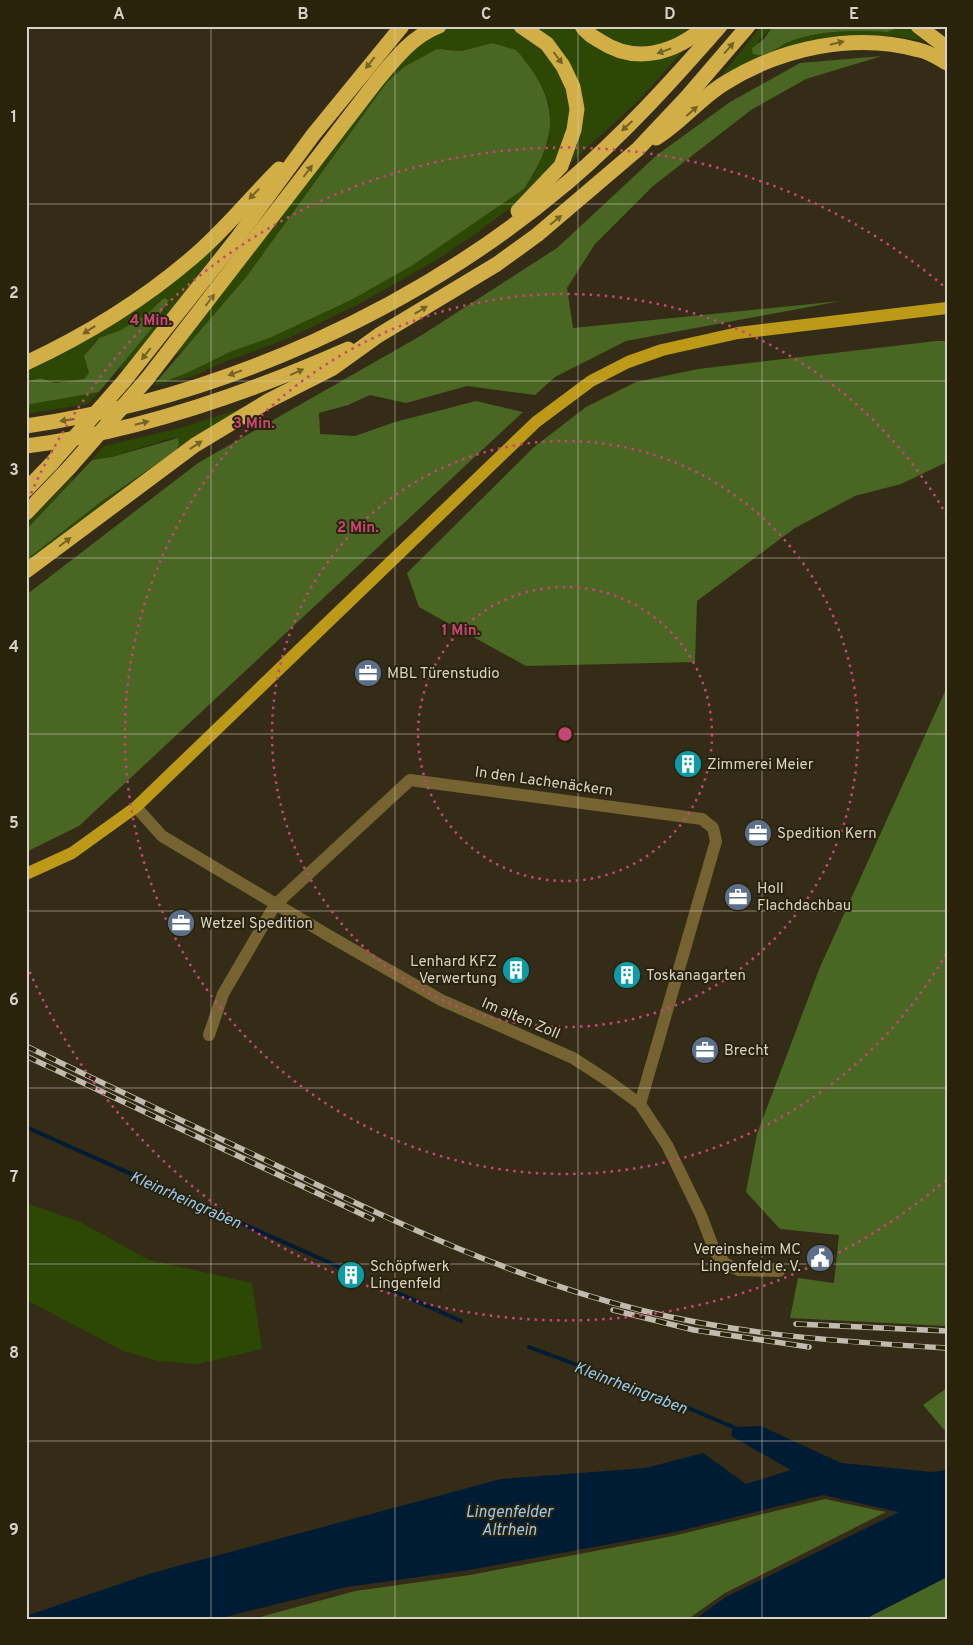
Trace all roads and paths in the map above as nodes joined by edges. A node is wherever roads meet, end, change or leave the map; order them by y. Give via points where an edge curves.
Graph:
1 (402, 26) edge
2 (439, 26) edge
3 (522, 26) edge
4 (582, 26) edge
5 (706, 26) edge
6 (720, 26) edge
7 (748, 26) edge
8 (918, 26) edge
9 (947, 48) edge
10 (947, 63) edge
11 (313, 135) junction
12 (638, 149) junction
13 (483, 246) junction
14 (947, 308) edge
15 (379, 335) junction
16 (26, 363) edge
17 (26, 426) edge
18 (26, 446) edge
19 (26, 490) edge
20 (26, 513) edge
21 (26, 571) edge
22 (136, 807) junction
23 (26, 874) edge
24 (275, 905) junction
25 (209, 1035) dead end
26 (640, 1104) junction
27 (779, 1271) dead end

1 -> 11 highway
20 -> 2 highway, bridge via 147,380 400,53
3 -> 13 highway via 547,44 564,66 573,87 577,109 574,130 561,166
5 -> 4 highway via 690,40 660,53 629,54 610,48 585,32
6 -> 13 highway via 663,92 568,183
12 -> 7 highway
8 - 9 highway
12 -> 10 highway via 670,129 724,83 778,58 843,42 874,42 920,50
11 -> 16 highway via 195,256 150,291 79,336
11 -> 19 highway, bridge via 238,237 124,381
15 -> 12 highway via 497,264 576,204
13 -> 17 highway via 414,290 280,357 134,406
14 - 22 main road via 738,333 698,341 628,362 591,381 536,422
18 -> 15 highway via 65,441 156,419 278,380
21 -> 15 highway via 195,445 268,401 333,368
22 - 23 main road via 72,853
22 - 24 street, Im alten Zoll via 162,836
24 - 25 street, In den Lachenäckern via 223,994
24 - 26 street, Im alten Zoll via 441,1000 573,1058
24 - 26 street, In den Lachenäckern via 410,780 702,819 713,828 716,841
26 - 27 street, Im alten Zoll via 667,1145 715,1252 726,1264 740,1270

